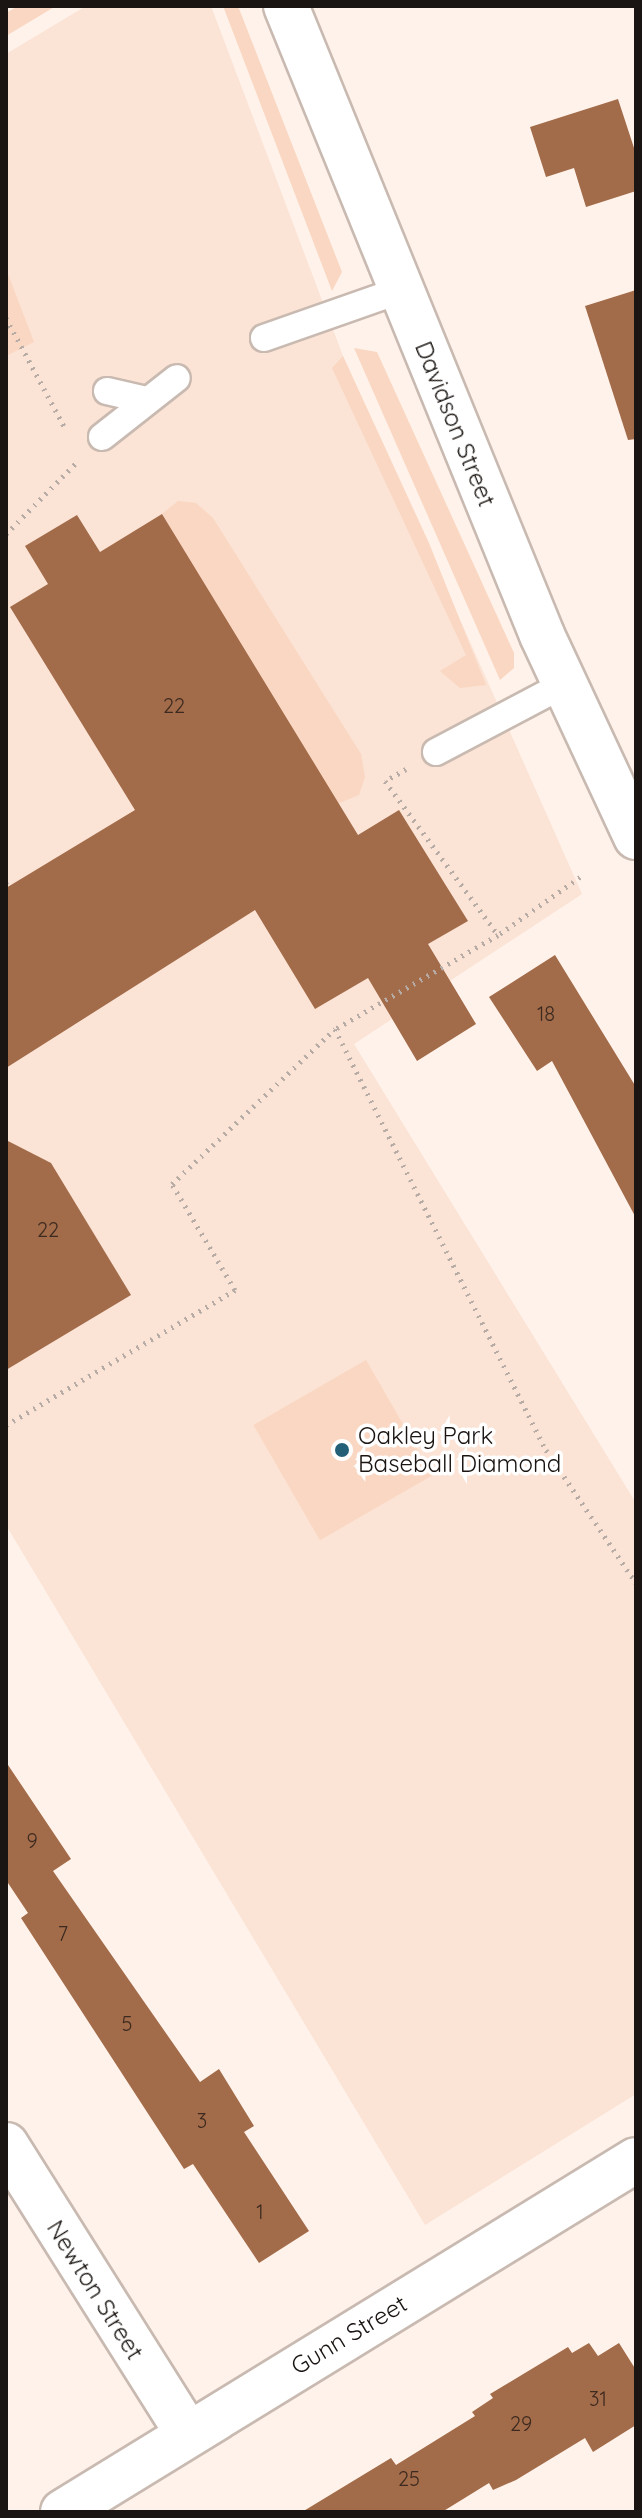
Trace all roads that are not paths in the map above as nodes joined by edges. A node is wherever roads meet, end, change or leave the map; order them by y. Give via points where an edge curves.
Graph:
1 (286, 6) edge
2 (401, 290) junction
3 (264, 338) dead end
4 (177, 378) dead end
5 (107, 391) dead end
6 (145, 400) junction
7 (102, 437) road end
8 (563, 685) junction
9 (436, 752) dead end
10 (636, 837) edge
11 (6, 2145) edge
12 (636, 2160) edge
13 (188, 2434) junction
14 (63, 2512) edge

1 - 2 street, Davidson Street
2 - 3 lane
2 - 8 street, Davidson Street
4 - 6 lane
5 - 6 lane
6 - 7 lane
8 - 9 lane
8 - 10 street, Davidson Street
11 - 13 street, Newton Street
12 - 13 street, Gunn Street
13 - 14 street, Gunn Street

